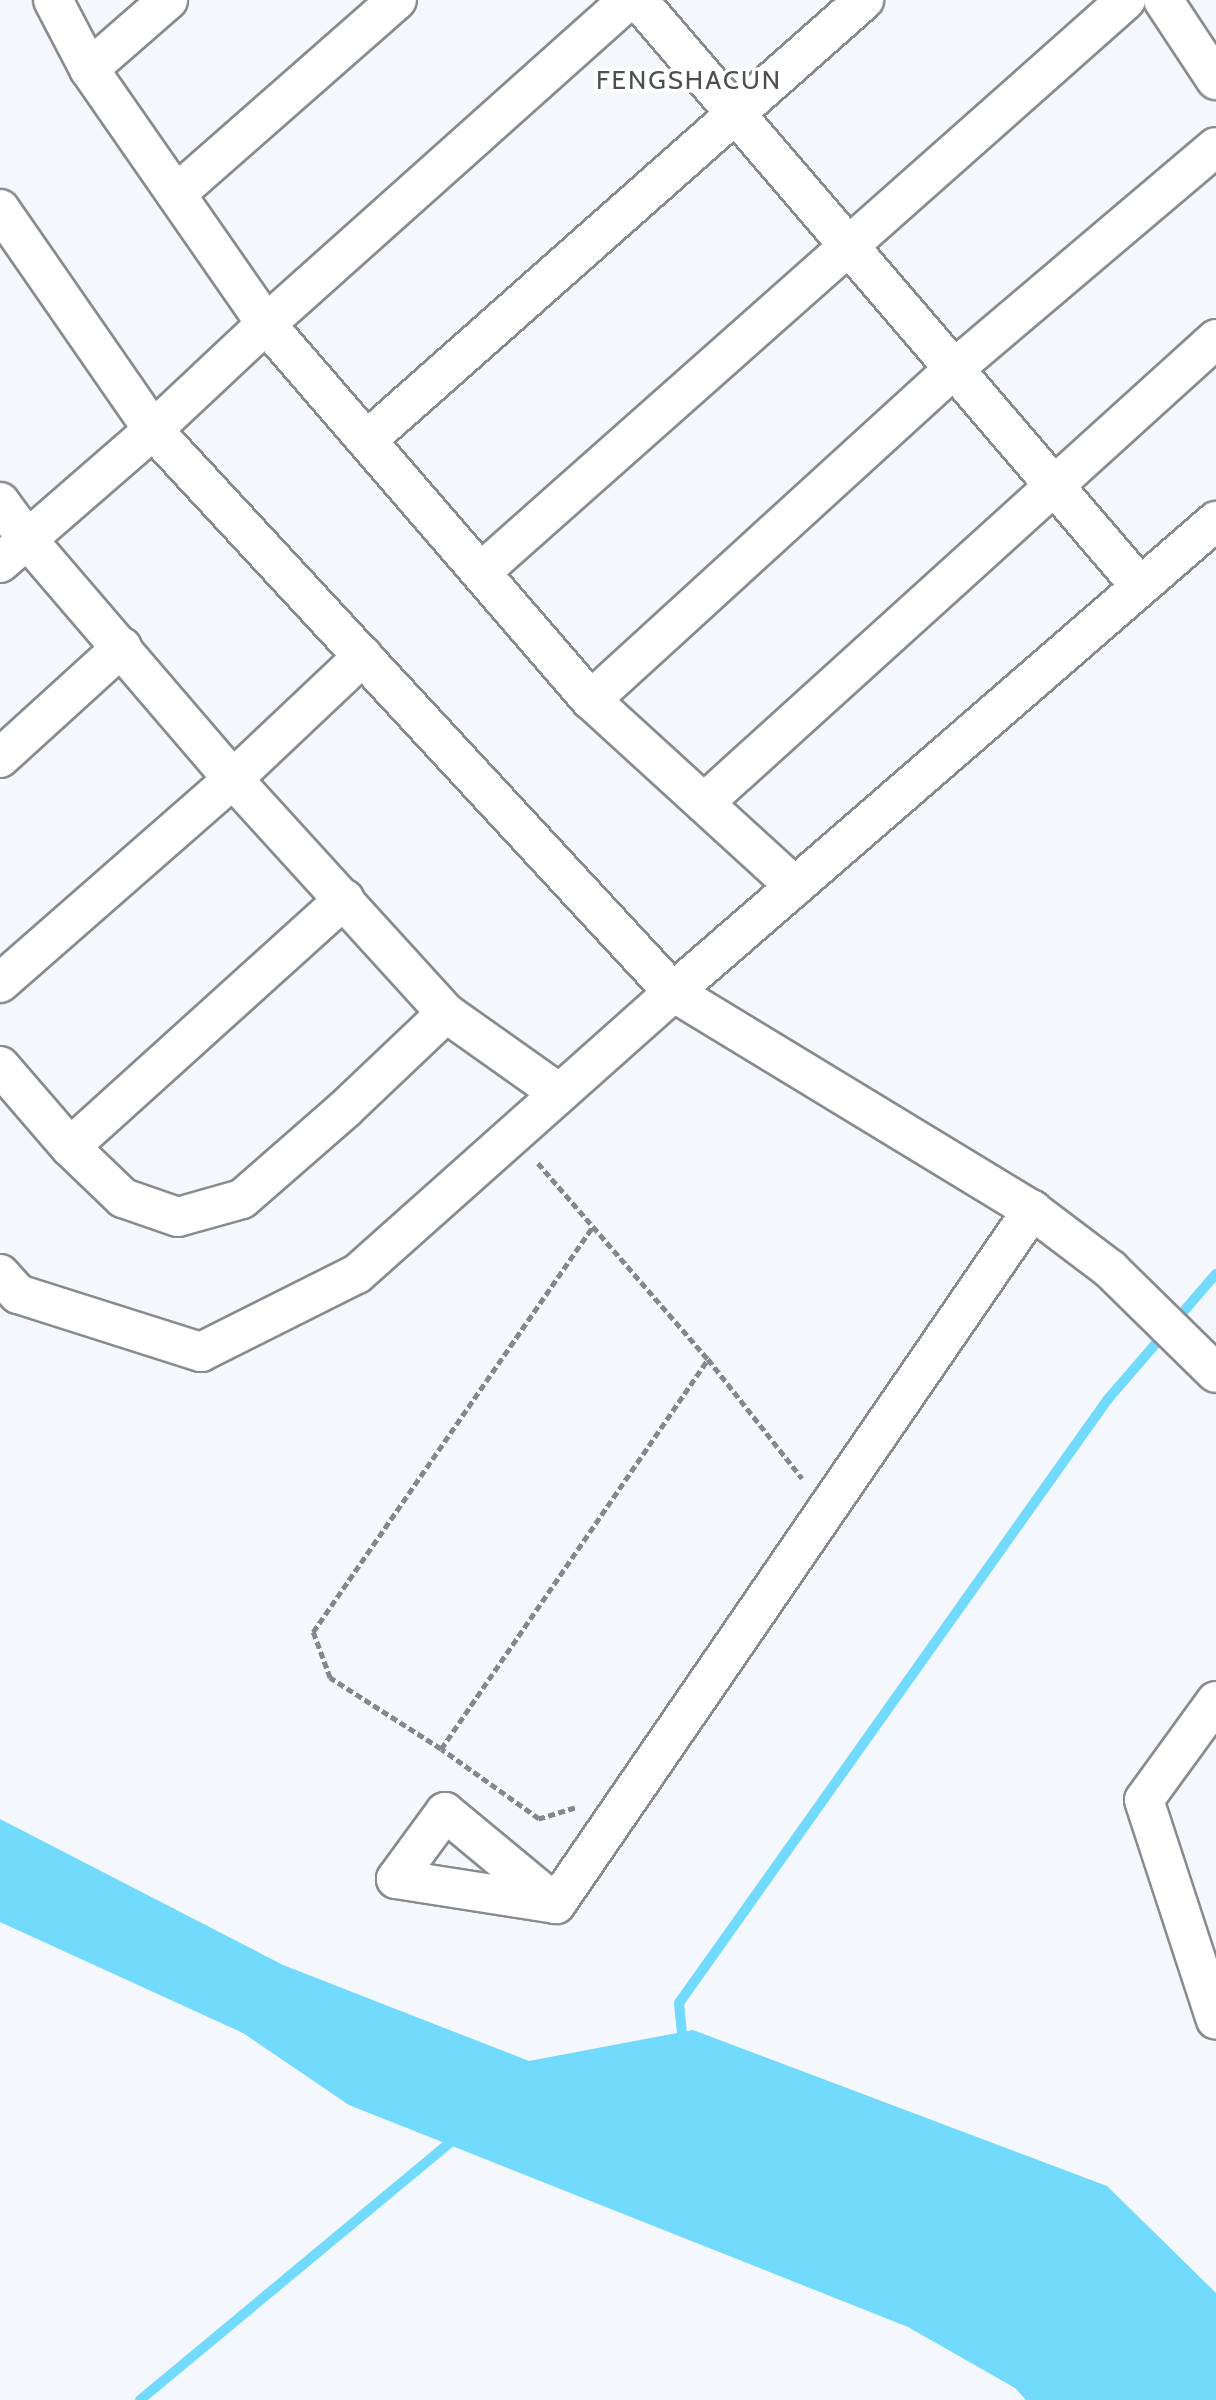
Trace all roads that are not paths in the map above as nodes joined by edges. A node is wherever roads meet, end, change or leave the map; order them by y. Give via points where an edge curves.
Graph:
1 (53, 0) edge
2 (169, 0) edge
3 (397, 0) edge
4 (629, 0) edge
5 (638, 0) edge
6 (864, 0) edge
7 (1126, 0) edge
8 (1163, 0) edge
9 (89, 69) junction
10 (1216, 80) edge
11 (736, 114) junction
12 (1216, 147) edge
13 (176, 194) junction
14 (0, 209) edge
15 (849, 245) junction
16 (266, 324) junction
17 (1216, 339) edge
18 (954, 369) junction
19 (153, 430) junction
20 (367, 440) junction
21 (1054, 485) junction
22 (0, 502) edge
23 (1216, 521) edge
24 (14, 551) edge
25 (481, 572) junction
26 (1140, 586) junction
27 (122, 647) junction
28 (363, 656) junction
29 (591, 700) junction
30 (0, 758) edge
31 (233, 779) junction
32 (704, 803) junction
33 (795, 886) junction
34 (344, 899) junction
35 (0, 984) edge
36 (673, 992) junction
37 (446, 1013) junction
38 (0, 1066) edge
39 (559, 1093) junction
40 (70, 1147) junction
41 (1032, 1210) junction
42 (0, 1275) edge
43 (1216, 1373) edge
44 (1216, 1701) edge
45 (556, 1903) dead end
46 (1216, 2020) edge

1 - 9 street
2 - 9 street
3 - 13 street
4 - 16 street
5 - 11 street
6 - 11 street
7 - 15 street
8 - 10 street
9 - 13 street
11 - 15 street
11 - 20 street
12 - 18 street
13 - 16 street
14 - 19 street
15 - 18 street
15 - 25 street
16 - 19 street
16 - 20 street
17 - 21 street
18 - 21 street
18 - 29 street
19 - 24 street
19 - 28 street
20 - 25 street
21 - 26 street
21 - 32 street
22 - 24 street
23 - 26 street
24 - 27 street
25 - 29 street
26 - 33 street
27 - 30 street
27 - 31 street
28 - 31 street
28 - 36 street
29 - 32 street
31 - 34 street
31 - 35 street
32 - 33 street
33 - 36 street
34 - 37 street
34 - 40 street
36 - 39 street
36 - 41 street
37 - 39 street
37 - 40 street via 242,1199 178,1217 123,1198
38 - 40 street
39 - 42 street via 357,1274 201,1352 18,1294
41 - 43 street via 1110,1269
41 - 45 street
44 - 46 street via 1144,1800

